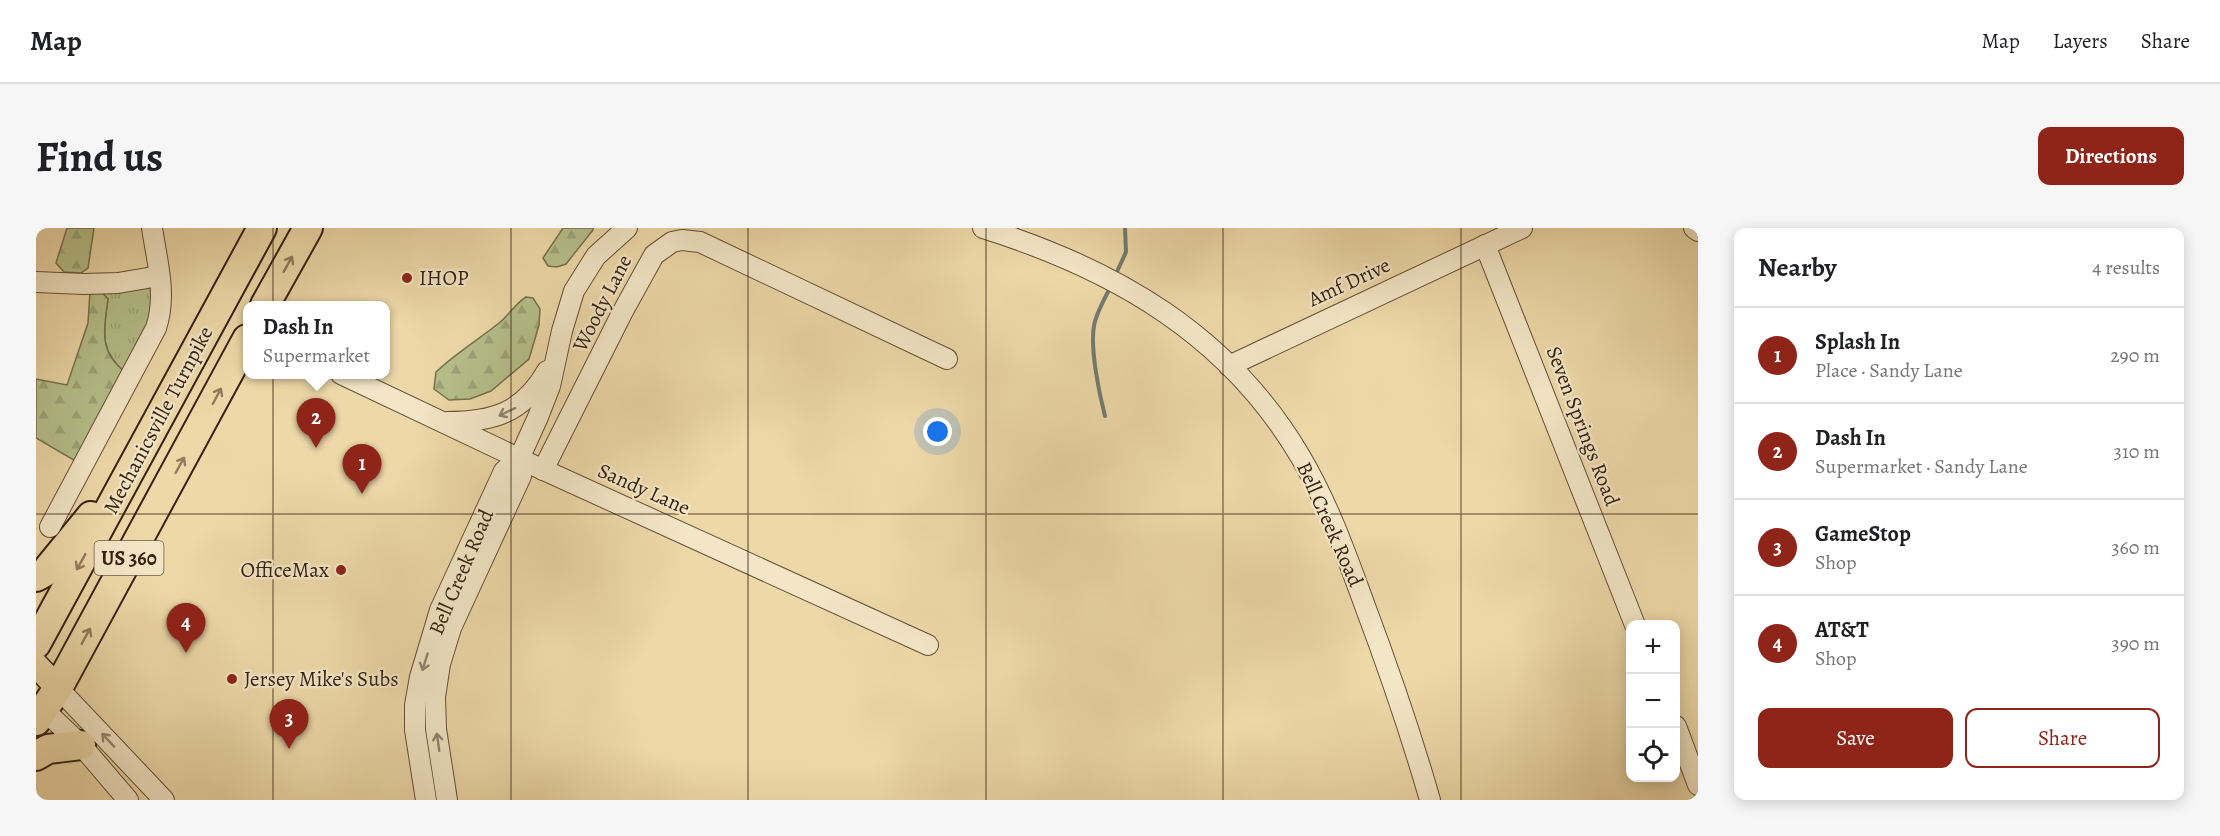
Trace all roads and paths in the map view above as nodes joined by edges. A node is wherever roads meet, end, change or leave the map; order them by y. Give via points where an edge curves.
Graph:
1 (152, 228) edge
2 (262, 228) edge
3 (308, 228) edge
4 (627, 228) edge
5 (982, 228) edge
6 (1522, 228) edge
7 (1694, 228) edge
8 (1698, 231) edge
9 (1485, 244) junction
10 (159, 276) junction
11 (36, 282) edge
12 (269, 301) edge
13 (557, 353) junction
14 (947, 359) dead end
15 (241, 363) edge
16 (1229, 366) junction
17 (350, 379) edge
18 (441, 422) junction
19 (139, 456) junction
20 (519, 459) junction
21 (543, 470) junction
22 (50, 527) dead end
23 (36, 577) edge
24 (1633, 620) edge
25 (36, 644) edge
26 (928, 645) dead end
27 (36, 665) edge
28 (44, 705) edge
29 (1677, 728) edge
30 (81, 745) junction
31 (36, 756) edge
32 (1698, 785) edge
33 (128, 800) edge
34 (164, 800) edge
35 (426, 800) edge
36 (447, 800) edge
37 (1430, 800) edge

1 - 10 street
2 - 19 highway, Mechanicsville Turnpike / US 360
12 -> 3 highway
4 - 13 street, Bell Creek Road via 605,246 583,274 574,291
5 - 16 street, Bell Creek Road via 1056,253 1118,282 1155,304
6 - 9 street, Amf Drive
7 - 8 street
9 - 16 street, Amf Drive
9 - 24 street, Seven Springs Road
10 - 11 street via 118,283
10 - 22 street via 161,306 156,328
13 -> 18 street via 537,388 515,408 477,421
13 - 20 street, Bell Creek Road via 538,417
14 - 21 street, Woody Lane via 700,242 672,242 654,255
28 -> 15 highway, Mechanicsville Turnpike / US 360
16 - 37 street, Bell Creek Road via 1278,422 1321,494 1382,649
17 - 18 street, Sandy Lane
18 - 20 street, Sandy Lane
19 - 23 highway via 54,563
19 -> 25 highway, Mechanicsville Turnpike / US 360
20 - 21 street, Sandy Lane
20 -> 35 street, Bell Creek Road via 504,471 440,610 420,677 415,730
36 -> 20 street, Bell Creek Road via 436,729 440,664 451,628 521,476
21 - 26 street, Sandy Lane
27 - 28 main road
28 - 30 street
34 -> 28 street
29 - 32 street
30 - 31 highway via 48,749
30 - 33 street

